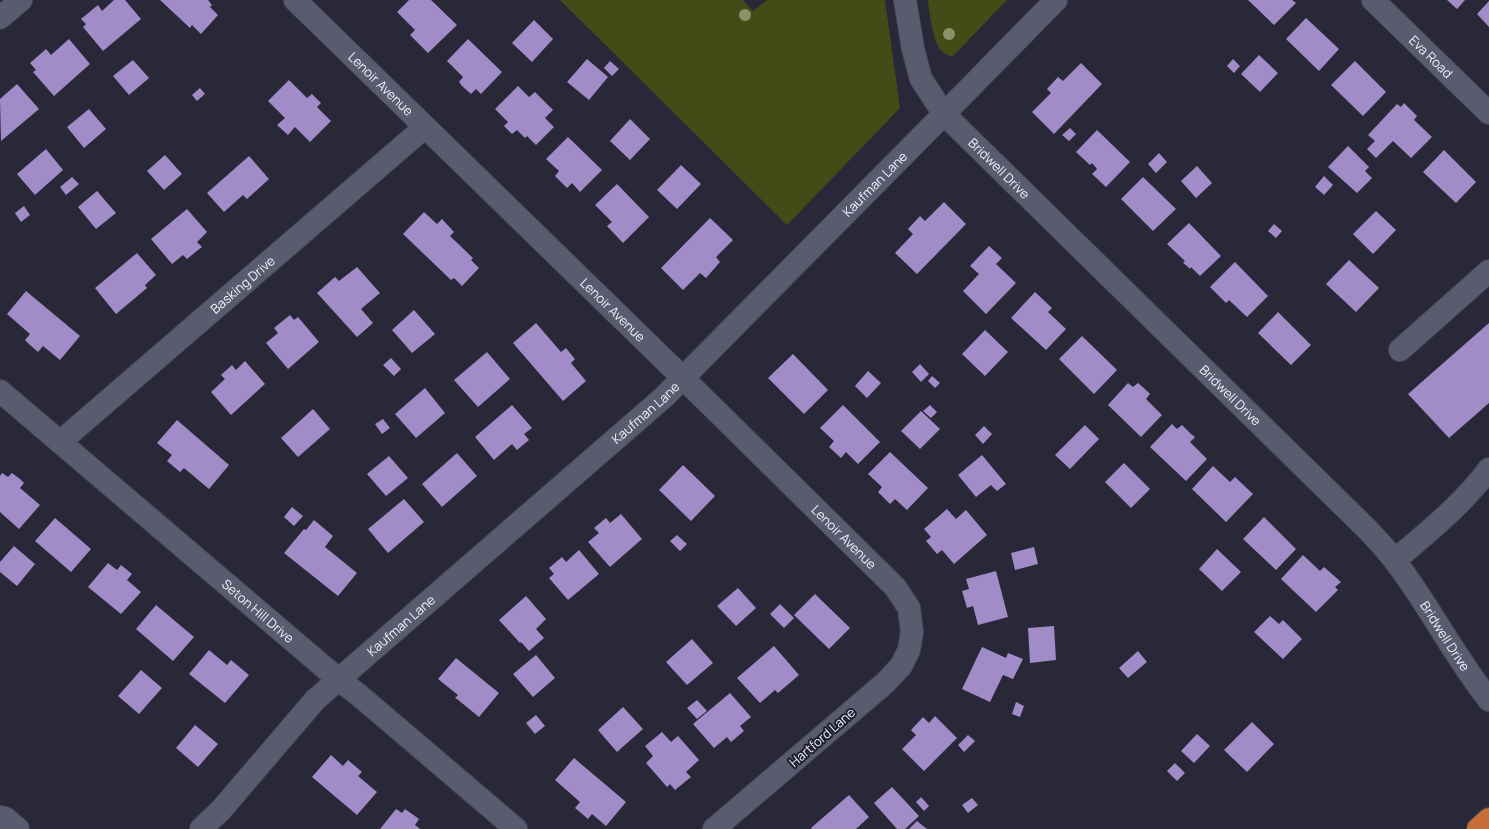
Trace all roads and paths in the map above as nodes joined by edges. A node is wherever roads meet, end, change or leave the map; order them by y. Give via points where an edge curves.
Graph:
1 (21, 0) edge
2 (295, 0) edge
3 (905, 0) edge
4 (1056, 0) edge
5 (1373, 0) edge
6 (0, 18) edge
7 (1489, 113) edge
8 (944, 114) junction
9 (425, 127) junction
10 (1489, 271) edge
11 (1400, 350) dead end
12 (683, 378) junction
13 (0, 392) edge
14 (60, 442) junction
15 (1486, 479) edge
16 (1395, 560) junction
17 (912, 632) joint
18 (338, 679) junction
19 (1489, 700) edge
20 (0, 817) edge
21 (1489, 819) edge
22 (718, 828) edge
23 (18, 829) edge
24 (201, 829) edge
25 (516, 829) edge
26 (1478, 829) edge

1 - 6 street
2 - 9 street, Lenoir Avenue
3 - 8 street, Bridwell Drive via 921,79
4 - 8 street, Kaufman Lane
5 - 7 street, Eva Road
8 - 12 street, Kaufman Lane
8 - 16 street, Bridwell Drive via 1363,525
9 - 12 street, Lenoir Avenue
9 - 14 street, Basking Drive
10 - 11 street
12 - 17 street, Lenoir Avenue via 896,587 909,608
12 - 18 street, Kaufman Lane
13 - 14 street, Seton Hill Drive
14 - 18 street, Seton Hill Drive
15 - 16 street
16 - 19 street, Bridwell Drive via 1470,676
17 - 22 street, Hartford Lane via 909,650 901,666 885,683
18 - 24 street, Kaufman Lane via 315,700 221,810
18 - 25 street, Seton Hill Drive
20 - 23 street
21 - 26 highway

